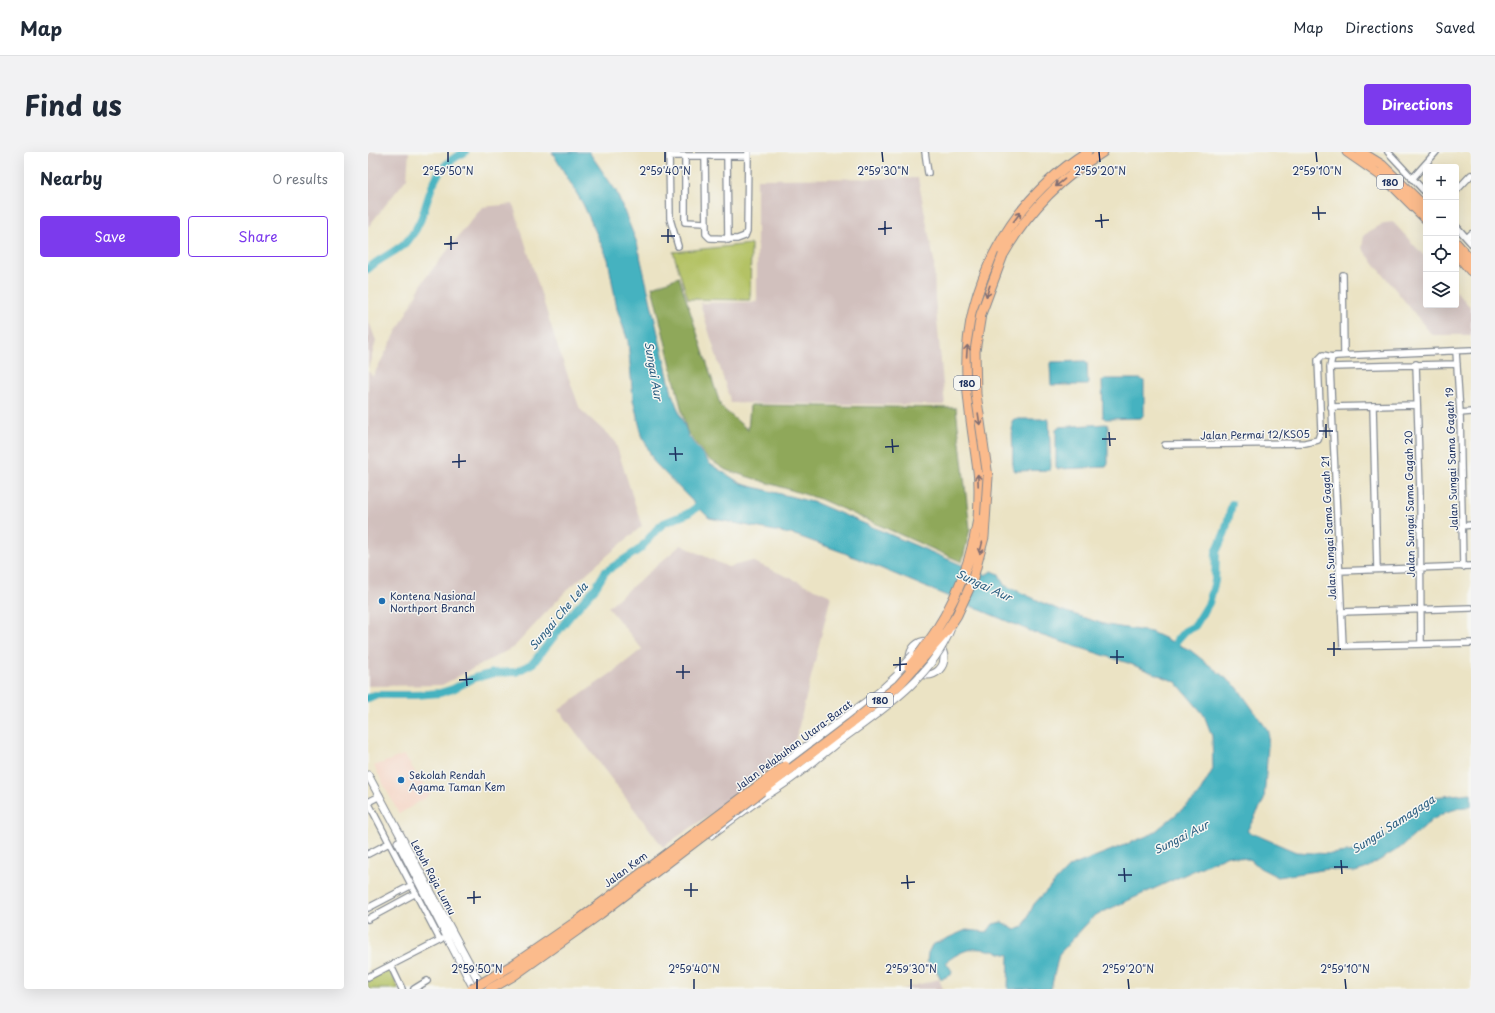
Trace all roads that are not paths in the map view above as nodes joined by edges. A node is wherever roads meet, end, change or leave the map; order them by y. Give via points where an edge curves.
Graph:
1 (925, 152) edge
2 (1088, 152) edge
3 (1103, 152) edge
4 (1347, 152) edge
5 (1361, 152) edge
6 (1388, 152) edge
7 (1436, 152) edge
8 (669, 154) edge
9 (748, 154) edge
10 (681, 155) edge
11 (705, 156) junction
12 (727, 156) junction
13 (928, 173) dead end
14 (1471, 175) edge
15 (1412, 179) junction
16 (1459, 188) edge
17 (1423, 190) edge
18 (1423, 205) edge
19 (1423, 216) edge
20 (705, 223) junction
21 (1459, 229) edge
22 (1470, 238) edge
23 (728, 240) junction
24 (678, 246) dead end
25 (1459, 246) edge
26 (999, 252) junction
27 (1459, 257) edge
28 (1471, 260) edge
29 (1471, 271) edge
30 (1342, 275) dead end
31 (1471, 350) edge
32 (1456, 352) junction
33 (1344, 356) junction
34 (1332, 357) junction
35 (1416, 364) junction
36 (1457, 364) junction
37 (1330, 367) junction
38 (1416, 404) junction
39 (1373, 406) junction
40 (1331, 407) junction
41 (1471, 412) edge
42 (1460, 413) junction
43 (1165, 445) dead end
44 (1471, 525) edge
45 (1462, 526) junction
46 (1471, 566) edge
47 (1463, 567) junction
48 (1377, 569) junction
49 (1420, 569) junction
50 (1339, 571) junction
51 (1471, 608) edge
52 (1420, 609) junction
53 (954, 612) junction
54 (1341, 612) junction
55 (1421, 643) junction
56 (1471, 643) edge
57 (910, 663) junction
58 (917, 672) junction
59 (789, 759) junction
60 (368, 774) edge
61 (368, 783) edge
62 (768, 794) junction
63 (378, 797) junction
64 (368, 802) edge
65 (389, 843) junction
66 (368, 854) edge
67 (412, 886) junction
68 (416, 893) junction
69 (368, 908) edge
70 (368, 919) edge
71 (447, 937) junction
72 (391, 966) junction
73 (368, 977) edge
74 (427, 980) dead end
75 (481, 986) edge
76 (472, 988) edge
77 (402, 989) edge
78 (414, 989) edge
79 (490, 989) edge
80 (494, 989) edge

1 - 13 street
26 -> 2 main road, Jalan Pelabuhan Utara-Barat / 180 via 1015,220 1036,194
3 -> 26 main road, Jalan Pelabuhan Utara-Barat / 180 via 1050,191
4 - 19 main road, 180 via 1386,179
5 - 18 main road, 180 via 1382,165
6 - 15 street
7 - 15 street
8 - 10 street
8 - 24 street via 670,219
9 - 12 street
9 - 23 street via 747,231 742,238
10 - 11 street
10 - 20 street via 685,222
11 - 12 street
11 - 20 street
12 - 23 street
14 - 16 street
15 - 17 street
20 - 23 street via 706,234 710,238
21 - 22 street
25 - 28 main road
26 - 53 main road, Jalan Pelabuhan Utara-Barat / 180, bridge via 981,284 972,316 968,346 967,389 978,472 978,519
27 - 29 main road
30 - 33 street
31 - 32 street
32 - 33 street
32 - 36 street, Jalan Sungai Sama Gagah 19
33 - 34 street
34 - 37 street, Jalan Sungai Sama Gagah 21
34 - 43 street, Jalan Permai 12/KS05 via 1323,355 1318,360 1321,430 1318,440 1305,443
35 - 36 street
35 - 37 street
35 - 38 street, Jalan Sungai Sama Gagah 20
36 - 42 street, Jalan Sungai Sama Gagah 19
37 - 40 street, Jalan Sungai Sama Gagah 21
38 - 39 street
38 - 49 street, Jalan Sungai Sama Gagah 20
39 - 40 street
39 - 48 street
40 - 50 street, Jalan Sungai Sama Gagah 21
41 - 42 street
42 - 45 street, Jalan Sungai Sama Gagah 19
44 - 45 street
45 - 47 street, Jalan Sungai Sama Gagah 19
46 - 47 street
47 - 49 street
48 - 49 street
48 - 50 street
49 - 52 street, Jalan Sungai Sama Gagah 20
50 - 54 street, Jalan Sungai Sama Gagah 21
51 - 52 street
52 - 54 street
52 - 55 street, Jalan Sungai Sama Gagah 20
53 - 59 street, Jalan Kem, bridge via 898,671
53 - 62 street, bridge via 944,644 911,685
53 - 76 main road, Jalan Pelabuhan Utara-Barat / 180, bridge via 916,658 886,688 580,919 516,963
53 - 79 main road, Jalan Pelabuhan Utara-Barat / 180, bridge via 925,658 899,685 600,914 513,976
54 - 55 street, Jalan Sungai Sama Gagah 21 via 1343,646
55 - 56 street
57 - 58 street
57 - 58 street via 910,652 922,641 933,642 942,649 944,660 937,672 928,675
57 - 59 street, Jalan Kem via 879,692
58 - 62 street via 898,690 795,769
59 - 75 street, Jalan Kem
60 - 63 street, Lebuh Raja Lumu
61 - 63 street, Lebuh Raja Lumu
62 - 80 street via 547,958
63 - 64 street
63 - 71 street, Lebuh Raja Lumu
64 - 65 street
65 - 66 street
65 - 67 street
67 - 68 street
67 - 69 street
68 - 70 street
68 - 71 street
71 - 72 street
71 - 75 street, Lebuh Raja Lumu
71 - 76 street, Lebuh Raja Lumu
72 - 73 street
72 - 77 street
74 - 78 street
75 - 76 street, Jalan Kem

